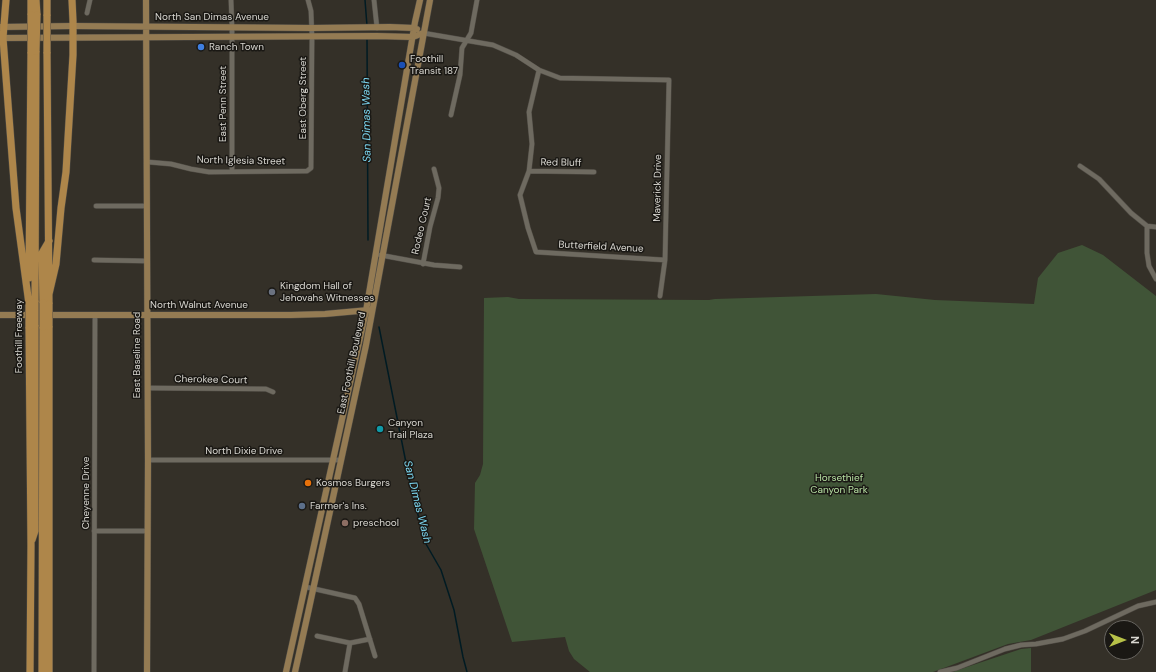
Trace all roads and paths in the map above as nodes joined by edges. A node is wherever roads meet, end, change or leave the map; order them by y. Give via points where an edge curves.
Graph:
1 (6, 0) edge
2 (31, 0) edge
3 (36, 0) edge
4 (47, 0) edge
5 (72, 0) edge
6 (90, 0) edge
7 (146, 0) edge
8 (231, 0) edge
9 (308, 0) edge
10 (374, 0) edge
11 (420, 0) edge
12 (430, 0) edge
13 (477, 0) edge
14 (87, 13) dead end
15 (34, 15) junction
16 (2, 26) edge
17 (73, 26) junction
18 (147, 27) junction
19 (232, 28) junction
20 (312, 28) junction
21 (371, 28) junction
22 (414, 28) junction
23 (423, 33) junction
24 (312, 36) junction
25 (232, 37) junction
26 (413, 37) junction
27 (2, 38) edge
28 (73, 38) junction
29 (147, 38) junction
30 (466, 40) junction
31 (539, 70) junction
32 (669, 80) joint
33 (451, 115) dead end
34 (148, 162) junction
35 (1080, 166) dead end
36 (311, 168) joint
37 (434, 168) dead end
38 (232, 171) junction
39 (528, 171) junction
40 (594, 172) dead end
41 (96, 206) dead end
42 (147, 206) junction
43 (1147, 226) junction
44 (1156, 227) edge
45 (49, 241) junction
46 (376, 255) junction
47 (383, 256) junction
48 (94, 260) dead end
49 (147, 260) junction
50 (665, 260) junction
51 (423, 264) junction
52 (460, 268) dead end
53 (1156, 279) edge
54 (49, 294) junction
55 (660, 296) dead end
56 (39, 303) junction
57 (373, 310) junction
58 (366, 311) junction
59 (95, 314) junction
60 (0, 315) edge
61 (147, 315) junction
62 (39, 326) junction
63 (148, 388) junction
64 (273, 392) dead end
65 (148, 460) junction
66 (333, 460) junction
67 (341, 460) junction
68 (148, 531) junction
69 (94, 532) junction
70 (306, 587) junction
71 (314, 588) junction
72 (1156, 602) edge
73 (317, 636) dead end
74 (370, 639) junction
75 (350, 643) junction
76 (376, 656) dead end
77 (30, 672) edge
78 (42, 672) edge
79 (49, 672) edge
80 (94, 672) edge
81 (147, 672) edge
82 (286, 672) edge
83 (295, 672) edge
84 (345, 672) edge
85 (940, 672) edge

1 - 16 highway
2 - 15 highway, Foothill Freeway
3 - 15 highway
4 - 45 highway, Foothill Freeway, bridge
5 - 17 highway
6 - 14 street
7 - 18 main road, East Baseline Road
8 - 19 street, East Penn Street
9 - 20 street, East Oberg Street
10 - 21 street
11 - 22 main road, East Foothill Boulevard
12 - 23 main road, East Foothill Boulevard
13 - 30 street via 471,33
15 - 56 highway, Foothill Freeway, bridge
16 - 17 main road, North San Dimas Avenue
16 - 27 highway
17 - 18 main road, North San Dimas Avenue
17 - 28 highway
18 - 19 main road, North San Dimas Avenue
18 - 29 main road, East Baseline Road
19 - 20 main road, North San Dimas Avenue
19 - 25 street, East Penn Street
20 - 21 main road, North San Dimas Avenue
20 - 24 street, East Oberg Street
21 - 22 main road, North San Dimas Avenue
22 - 23 main road, North San Dimas Avenue
22 - 26 main road, East Foothill Boulevard
23 - 26 main road, North San Dimas Avenue
23 - 30 street, North San Dimas Avenue
23 - 47 main road, East Foothill Boulevard
24 - 25 main road, North San Dimas Avenue
24 - 26 main road, North San Dimas Avenue
24 - 36 street, East Oberg Street
25 - 29 main road, North San Dimas Avenue
25 - 38 street, East Penn Street
26 - 46 main road, East Foothill Boulevard
27 - 28 main road, North San Dimas Avenue
27 - 56 highway via 16,208
28 - 29 main road, North San Dimas Avenue
28 - 54 highway via 66,172 56,264
29 - 34 main road, East Baseline Road
30 - 31 street, North San Dimas Avenue via 493,45 516,55
30 - 33 street via 462,48 460,75
31 - 32 street, North San Dimas Avenue via 560,78
31 - 39 street via 528,112 532,144
32 - 50 street, Maverick Drive
34 - 38 street, North Iglesia Street via 209,172
34 - 42 main road, East Baseline Road
35 - 43 street via 1099,179
36 - 38 street, North Iglesia Street via 307,171
37 - 51 street, Rodeo Court via 439,188 438,198
39 - 40 street, Red Bluff
39 - 50 street, Butterfield Avenue via 520,195 536,252
41 - 42 street
42 - 49 main road, East Baseline Road
43 - 44 street
43 - 53 street via 1149,266
45 - 54 highway, Foothill Freeway
45 - 56 highway via 42,253
46 - 47 street
46 - 58 main road, East Foothill Boulevard
47 - 51 street
47 - 57 main road, East Foothill Boulevard
48 - 49 street
49 - 61 main road, East Baseline Road
50 - 55 street, Maverick Drive
51 - 52 street
54 - 56 highway, Foothill Freeway
56 - 62 highway, Foothill Freeway, bridge
56 - 62 highway, Foothill Freeway, bridge
57 - 58 main road, North Walnut Avenue
57 - 67 main road, East Foothill Boulevard
58 - 61 main road, North Walnut Avenue via 291,315
58 - 66 main road, East Foothill Boulevard
59 - 60 main road, North Walnut Avenue
59 - 61 main road, North Walnut Avenue
59 - 69 street, Cheyenne Drive
61 - 63 main road, East Baseline Road
62 - 77 highway, Foothill Freeway via 30,546
62 - 78 highway
62 - 79 highway, Foothill Freeway
63 - 64 street, Cherokee Court via 266,389
63 - 65 main road, East Baseline Road
65 - 66 street, North Dixie Drive
65 - 68 main road, East Baseline Road
66 - 67 street, North Dixie Drive
66 - 70 main road, East Foothill Boulevard
67 - 71 main road, East Foothill Boulevard
68 - 69 street
68 - 81 main road, East Baseline Road
69 - 80 street, Cheyenne Drive
70 - 71 street
70 - 82 main road, East Foothill Boulevard
71 - 74 street via 355,598
71 - 83 main road, East Foothill Boulevard
72 - 85 street via 1138,606 1063,639 1005,649
73 - 75 street
74 - 75 street
74 - 76 street
75 - 84 street

